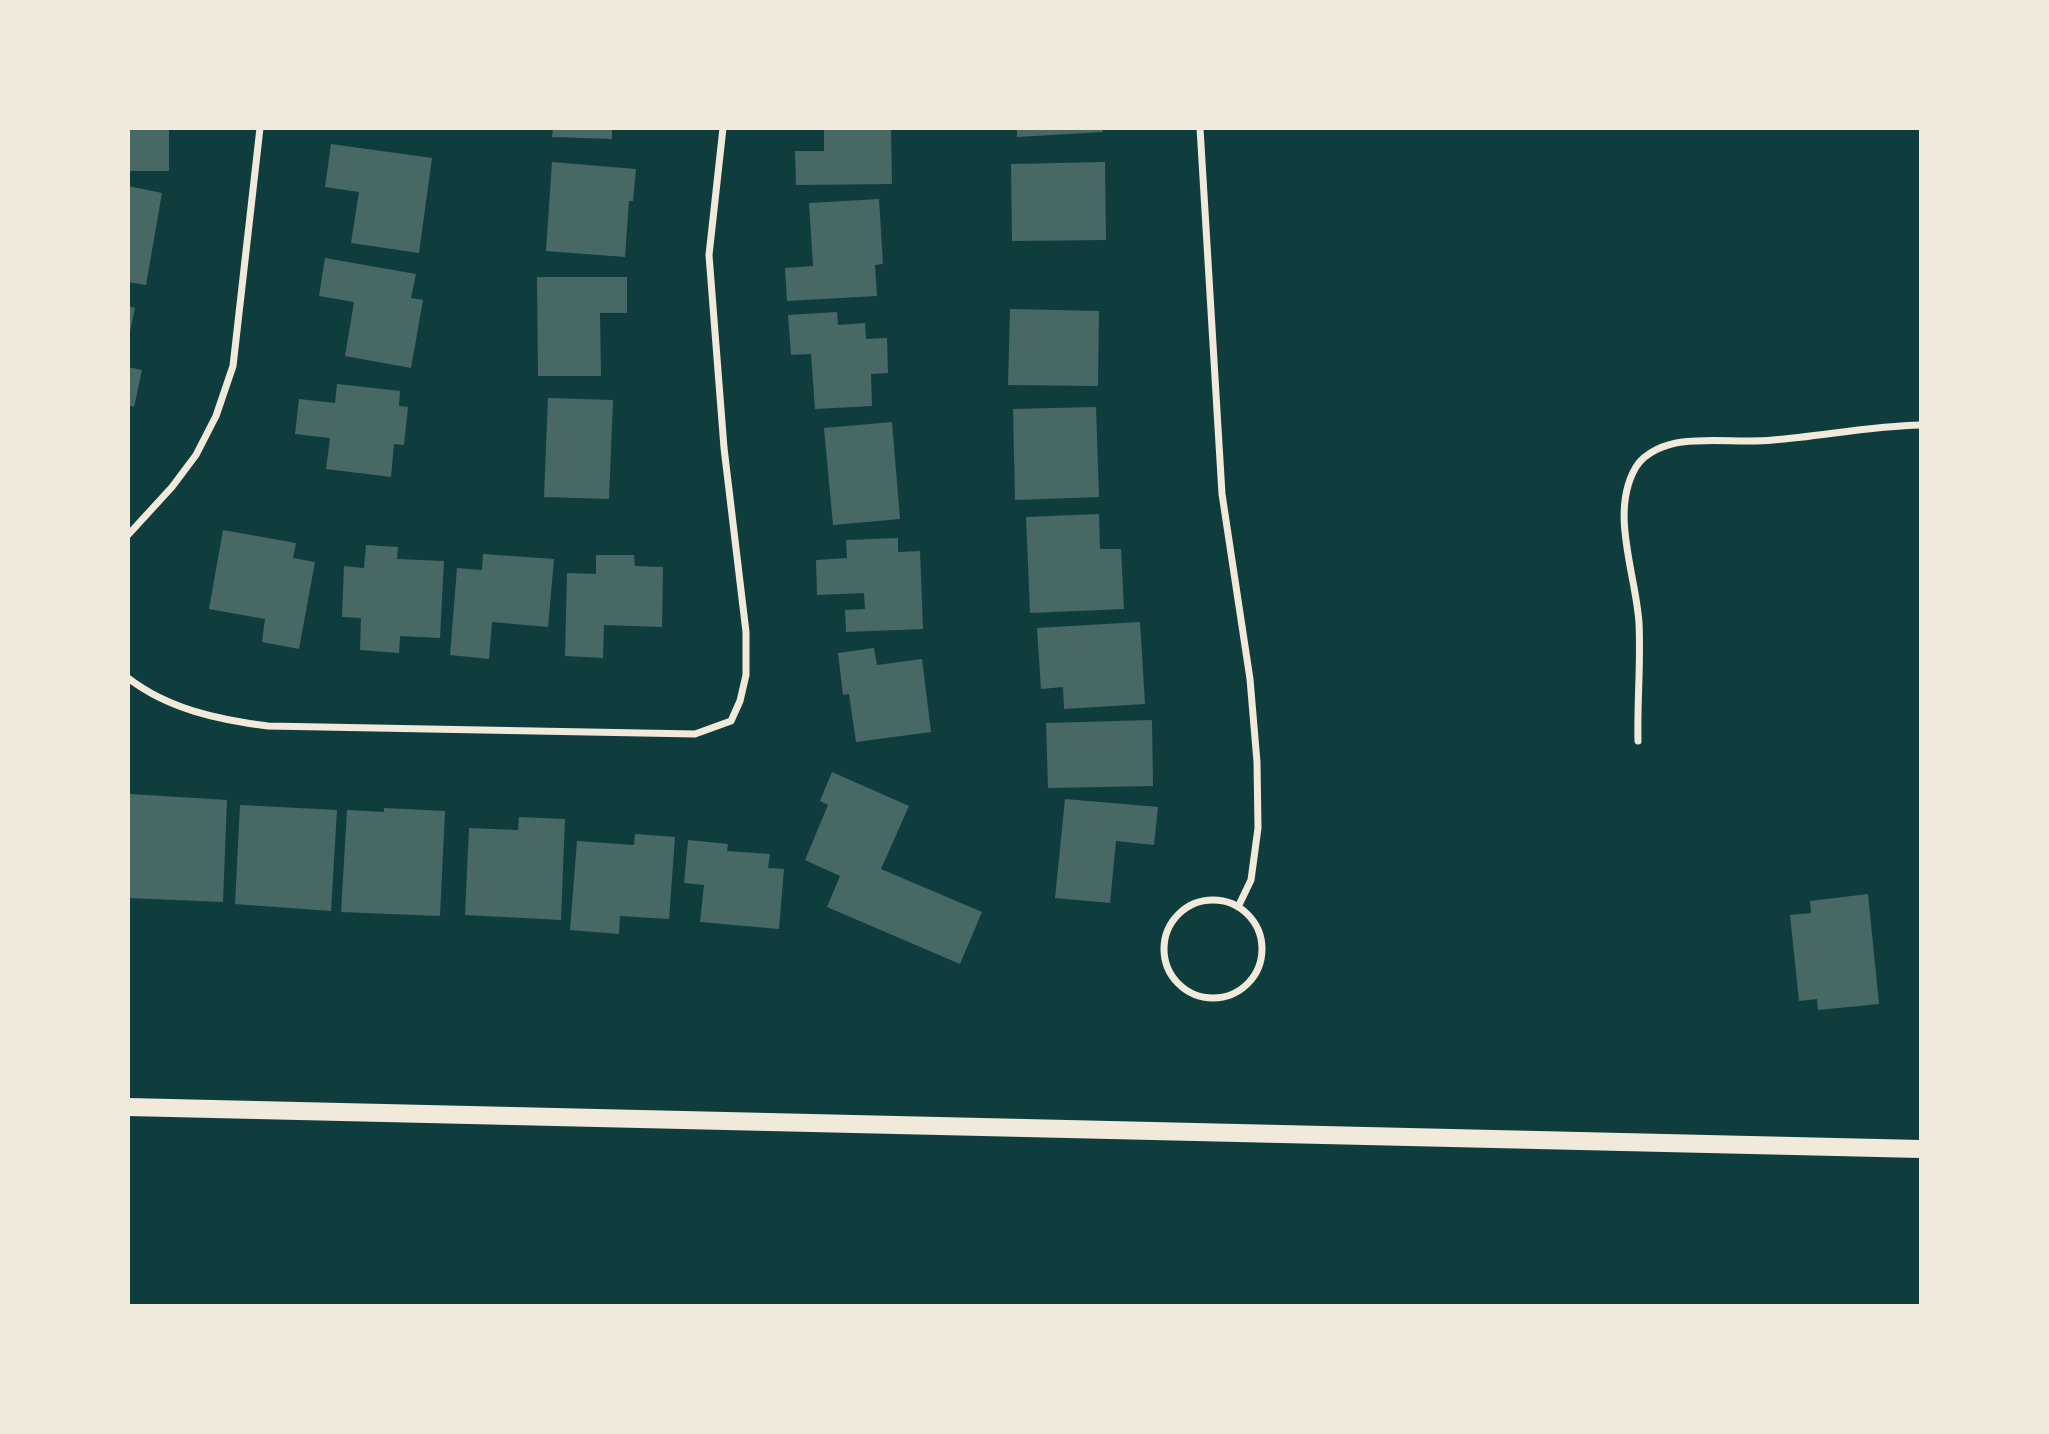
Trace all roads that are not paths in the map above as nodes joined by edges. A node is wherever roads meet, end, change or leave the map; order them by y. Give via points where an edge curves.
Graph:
1 (260, 128) edge
2 (723, 128) edge
3 (1200, 128) edge
4 (1921, 425) edge
5 (128, 535) edge
6 (128, 678) edge
7 (1638, 741) dead end
8 (1238, 907) junction
9 (128, 1107) edge
10 (1921, 1149) edge

1 - 5 street via 233,366 196,455
2 - 6 street via 709,255 724,448 746,632 746,675 731,721 695,734 268,726 221,721 176,705
3 - 8 street via 1222,494 1250,679 1257,762 1258,828 1251,880
4 - 7 street via 1768,441 1681,442 1652,452 1637,464 1626,489 1624,521 1639,622
8 - 8 street via 1261,937 1255,975 1242,989 1224,997 1187,992 1173,979 1165,961 1164,942 1171,924 1183,910 1200,902 1220,901
9 - 10 main road

